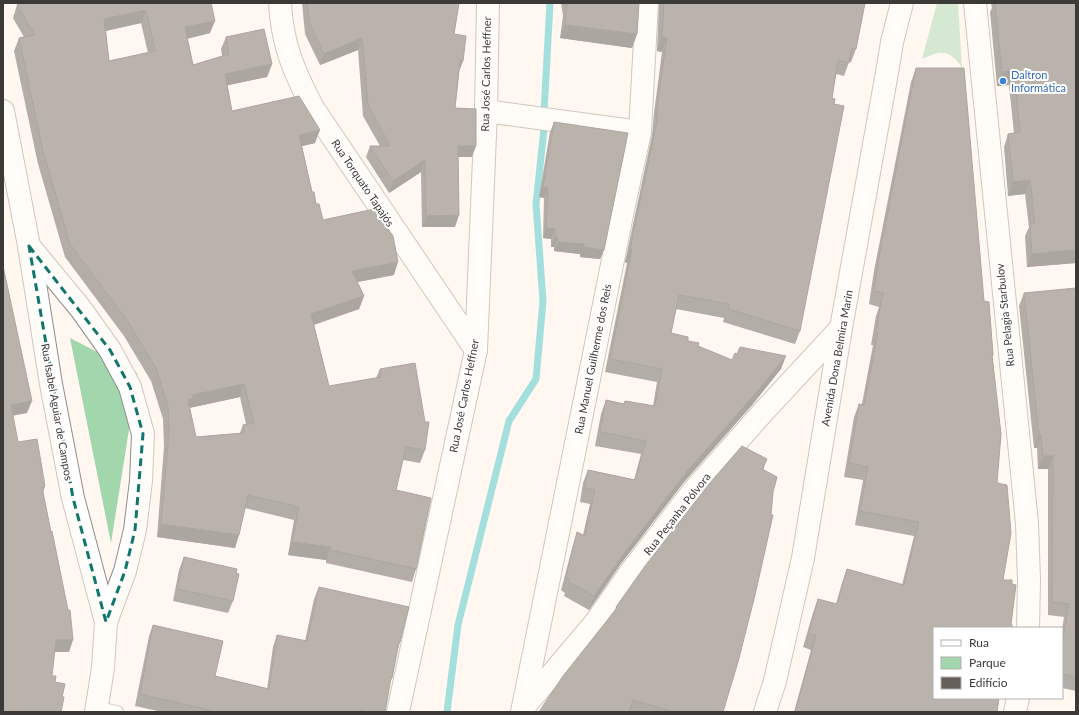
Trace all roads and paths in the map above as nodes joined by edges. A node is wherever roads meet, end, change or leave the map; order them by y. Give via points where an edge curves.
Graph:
1 (280, 3) edge
2 (488, 3) edge
3 (647, 3) edge
4 (902, 3) edge
5 (975, 3) edge
6 (3, 111) edge
7 (486, 111) junction
8 (640, 132) junction
9 (29, 246) junction
10 (841, 328) junction
11 (476, 350) junction
12 (106, 622) junction
13 (1028, 627) edge
14 (1018, 699) edge
15 (522, 710) edge
16 (103, 711) edge
17 (398, 712) edge
18 (765, 712) edge
19 (1015, 712) edge

1 - 11 street, Rua Torquato Tapajós via 287,51 313,108
2 - 7 street, Rua José Carlos Heffner
3 - 8 street, Rua Manuel Guilherme dos Reis
4 - 10 street, Avenida Dona Belmira Marin via 892,42
5 - 13 street, Rua Pelagia Starbulov via 1027,523
6 - 9 street, Rua Isabel Aguiar de Campos
7 - 8 street
7 - 11 street, Rua José Carlos Heffner
8 - 15 street, Rua Manuel Guilherme dos Reis
9 - 12 street, Rua Isabel Aguiar de Campos via 51,384 73,498
9 - 12 street via 110,350 130,387 143,434 135,530 125,571
10 - 15 street, Rua Peçanha Pólvora via 694,490 595,623
10 - 18 street, Avenida Dona Belmira Marin via 803,558 775,681
11 - 17 street, Rua José Carlos Heffner
12 - 16 street, Rua Isabel Aguiar de Campos
14 - 19 street

